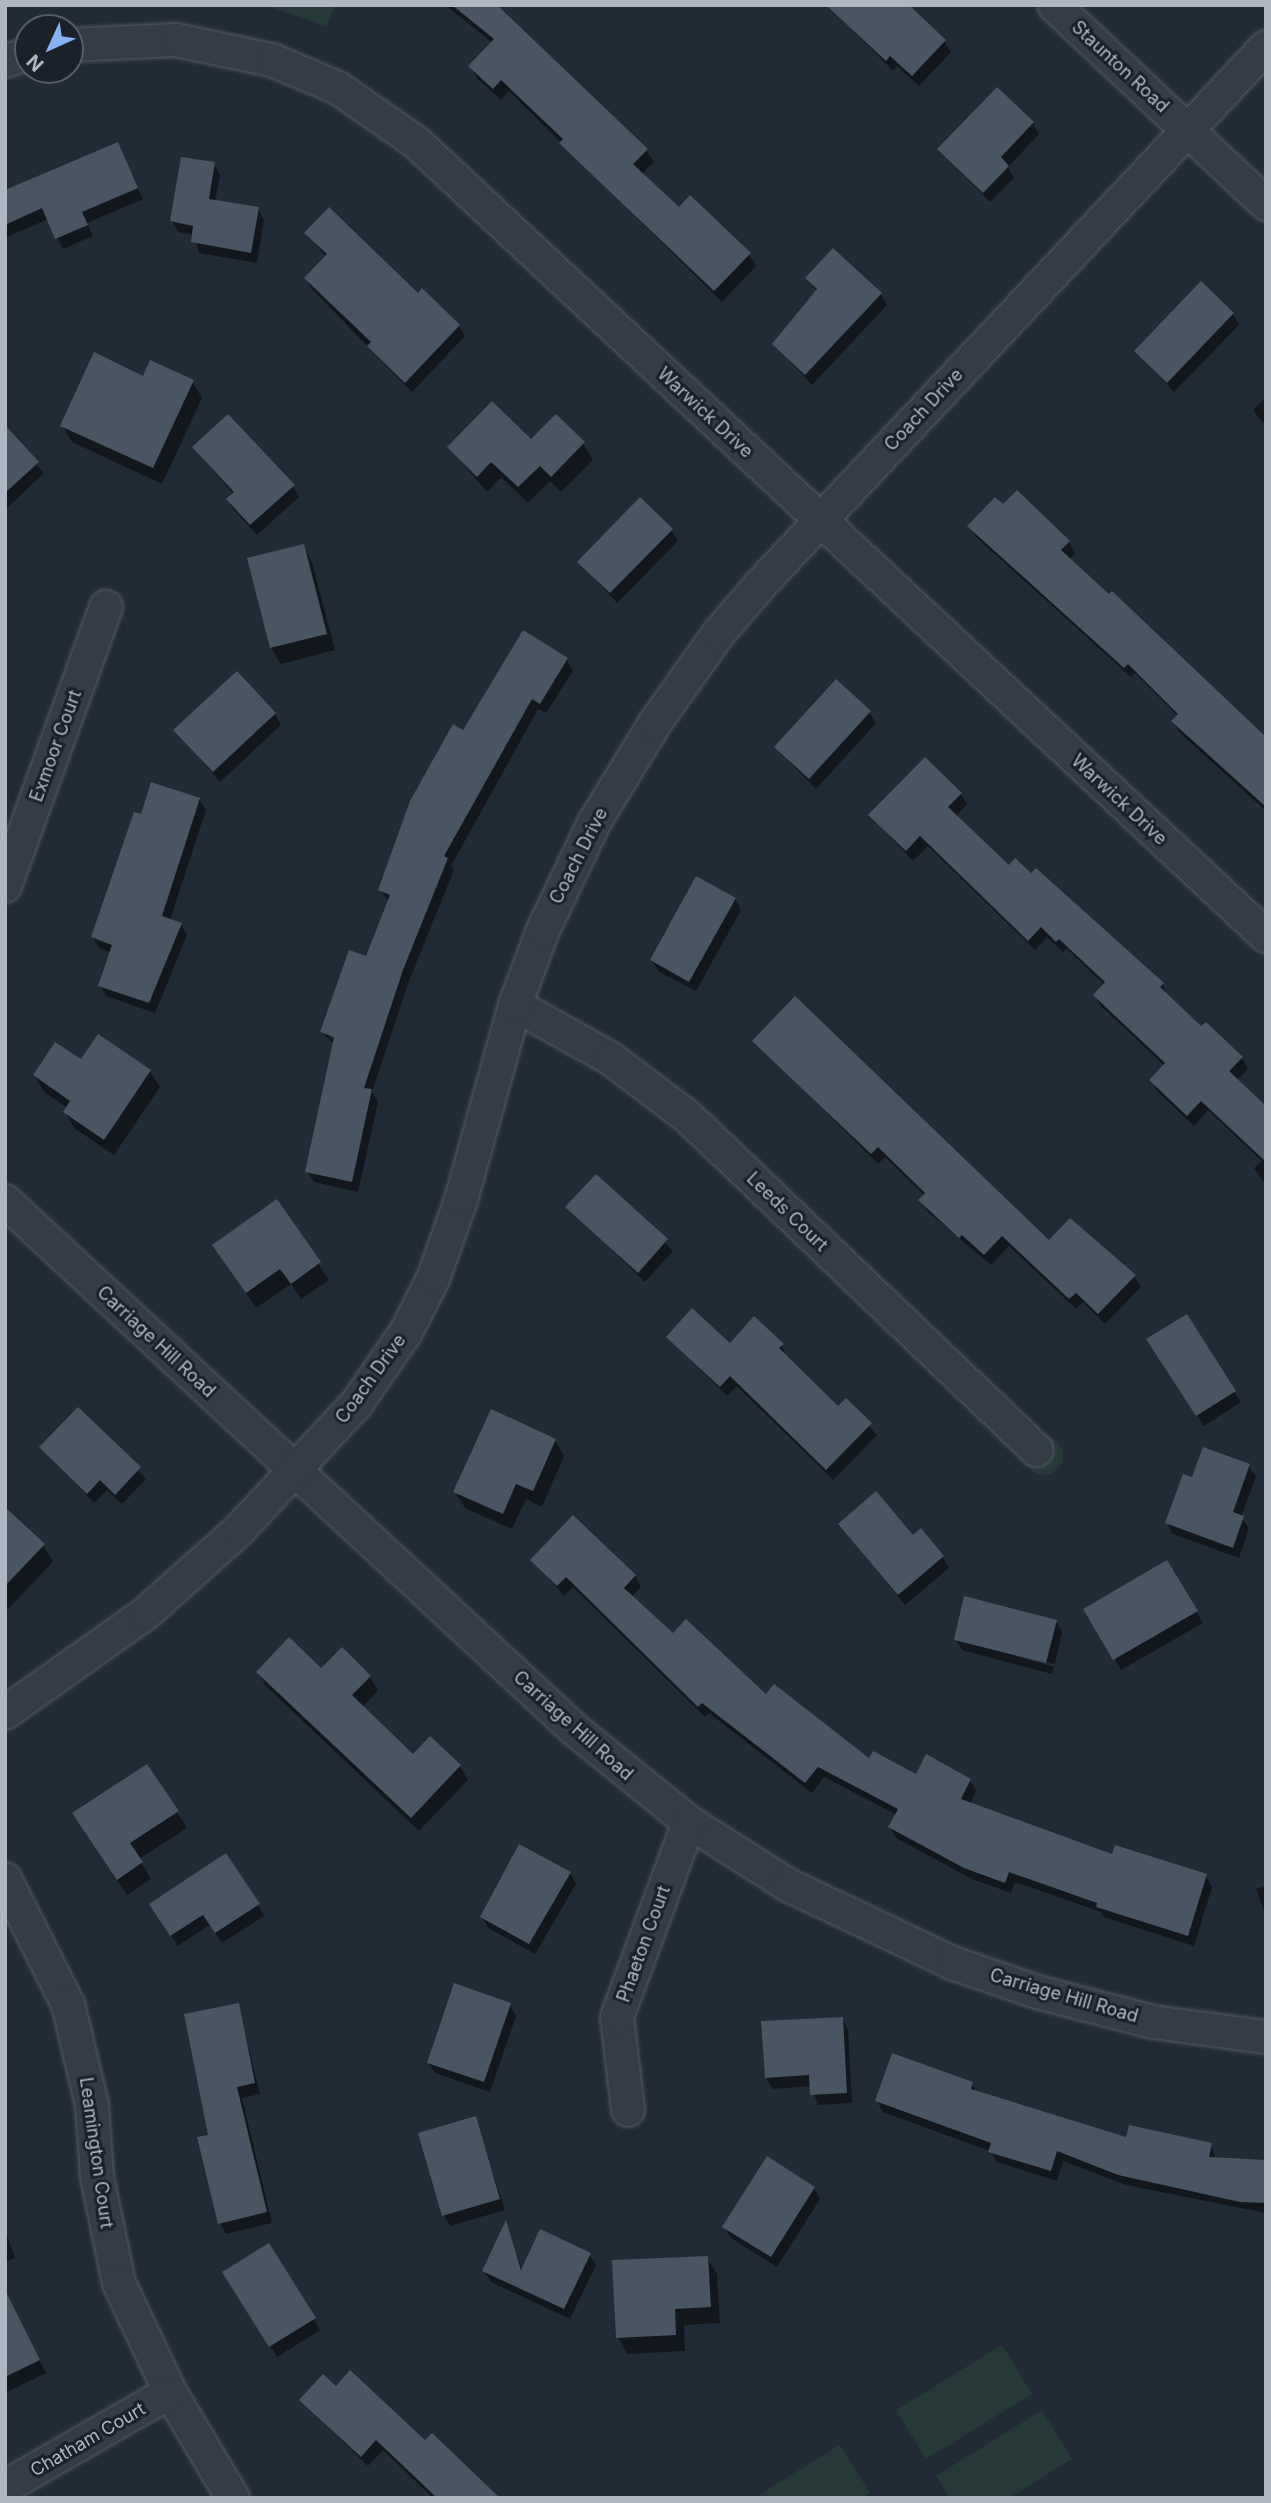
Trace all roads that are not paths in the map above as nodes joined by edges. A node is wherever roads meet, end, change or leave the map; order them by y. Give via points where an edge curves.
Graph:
1 (1054, 5) edge
2 (84, 44) edge
3 (1266, 47) edge
4 (1186, 130) junction
5 (1266, 204) edge
6 (819, 521) junction
7 (106, 607) dead end
8 (5, 886) edge
9 (1266, 936) edge
10 (514, 1004) junction
11 (5, 1201) edge
12 (1037, 1450) dead end
13 (296, 1472) junction
14 (5, 1713) edge
15 (689, 1822) junction
16 (5, 1879) edge
17 (1266, 2037) edge
18 (628, 2110) dead end
19 (170, 2392) junction
20 (5, 2487) edge
21 (233, 2498) edge

1 - 4 street, Staunton Road
2 - 6 street, Warwick Drive via 139,39 217,46 272,60 338,88 417,143
3 - 4 street, Coach Drive
4 - 5 street, Staunton Road
4 - 6 street, Coach Drive
6 - 9 street, Warwick Drive
6 - 10 street, Coach Drive via 719,633 655,723 570,871
7 - 8 street, Exmoor Court
10 - 12 street, Leeds Court via 610,1058 688,1117
10 - 13 street, Coach Drive via 461,1200 433,1279 406,1332 357,1403
11 - 13 street, Carriage Hill Road
13 - 14 street, Coach Drive via 146,1613
13 - 15 street, Carriage Hill Road via 573,1728
15 - 17 street, Carriage Hill Road via 789,1885 952,1963 1037,1992 1153,2022
15 - 18 street, Phaeton Court via 617,2017
16 - 19 street, Leamington Court via 68,2004 92,2105 97,2177 119,2283
19 - 20 street, Chatham Court
19 - 21 street, Leamington Court

